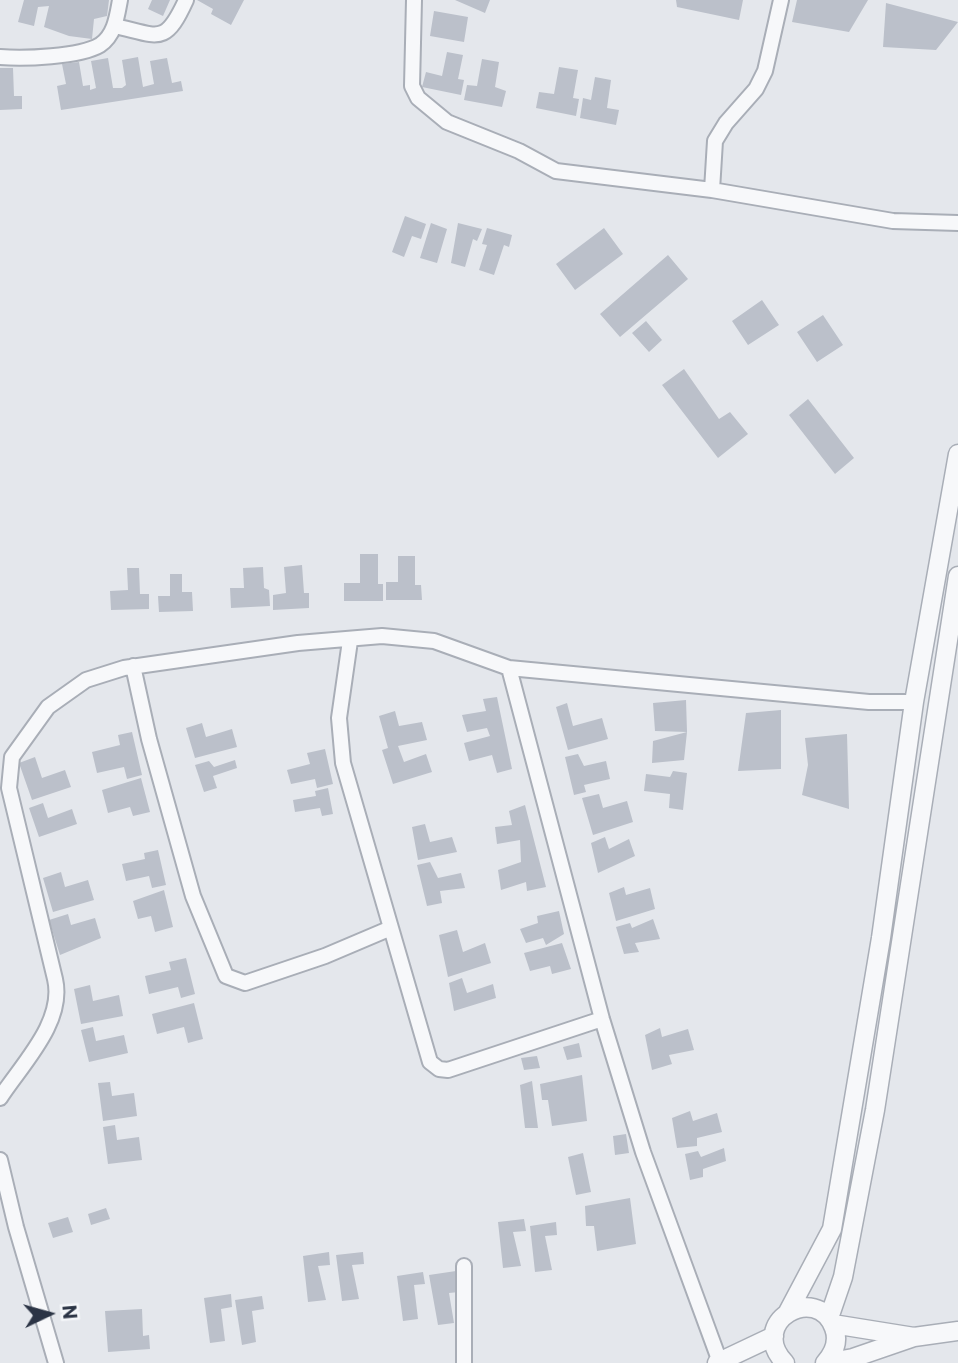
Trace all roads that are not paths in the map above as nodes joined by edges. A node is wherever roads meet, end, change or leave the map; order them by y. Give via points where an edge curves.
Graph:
1 (120, 0) edge
2 (186, 0) edge
3 (414, 0) edge
4 (781, 0) edge
5 (115, 26) junction
6 (0, 57) edge
7 (712, 190) junction
8 (958, 223) edge
9 (958, 454) edge
10 (958, 576) edge
11 (350, 641) junction
12 (133, 666) junction
13 (509, 668) junction
14 (914, 702) junction
15 (391, 928) junction
16 (881, 938) junction
17 (901, 941) junction
18 (602, 1019) junction
19 (0, 1098) edge
20 (0, 1160) edge
21 (464, 1266) dead end
22 (788, 1312) junction
23 (831, 1321) junction
24 (958, 1331) edge
25 (774, 1336) junction
26 (914, 1337) junction
27 (56, 1363) edge
28 (464, 1363) edge
29 (719, 1363) edge
30 (785, 1363) edge
31 (825, 1363) edge

1 - 5 street
2 - 5 street via 166,33
3 - 7 street via 412,86 418,98 447,122 556,171
4 - 7 street via 765,71 715,141
5 - 6 street via 101,44 74,53
7 - 8 street via 893,221
9 - 14 street
10 - 17 street
11 - 12 street via 313,641
11 - 13 street via 382,636 421,639
11 - 15 street via 339,718 343,763
12 - 15 street via 193,896 226,976 245,983
12 - 19 street via 66,692 47,707 12,757 9,788 58,1002
13 - 14 street via 855,701
13 - 18 street
14 - 16 street
15 - 18 street via 430,1062 439,1069 448,1070
16 - 17 street
16 - 22 street via 832,1229
17 - 23 street via 865,1161
18 - 29 street via 643,1152
20 - 27 street
21 - 28 street
22 - 23 street via 814,1308
22 - 25 street via 780,1318
23 - 26 street
23 - 31 street via 836,1345
24 - 26 street
25 - 29 street
25 - 30 street
26 - 31 street

